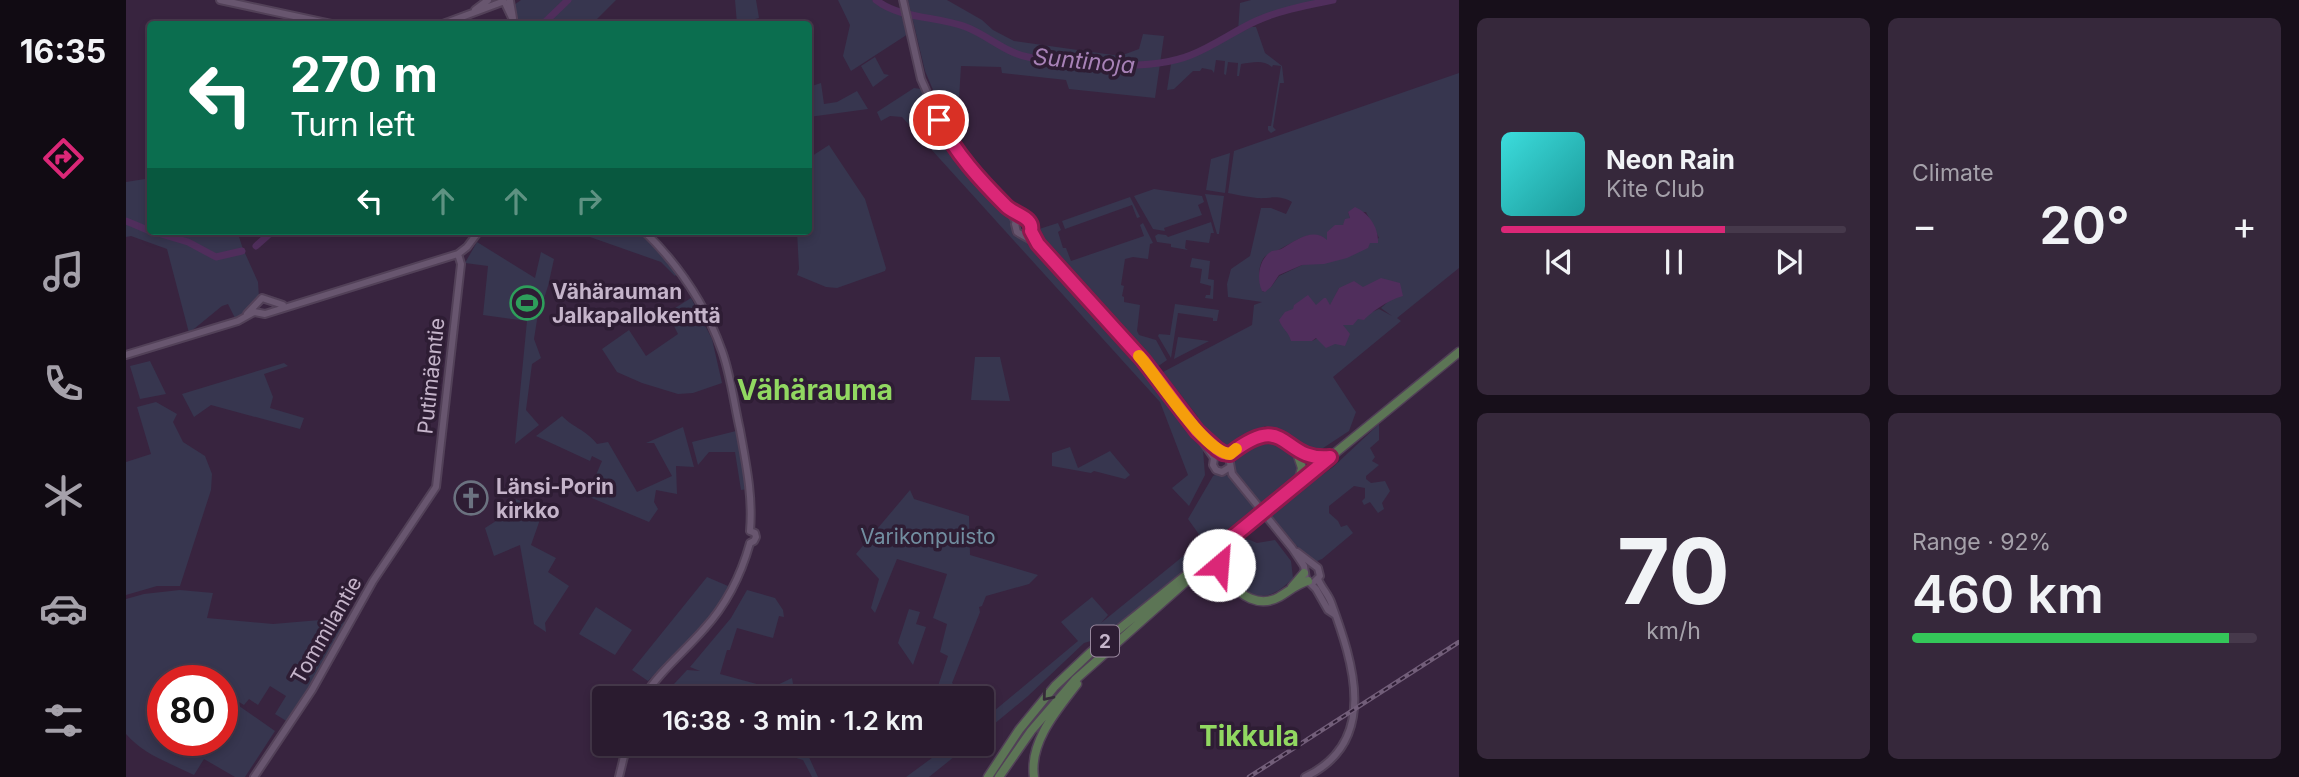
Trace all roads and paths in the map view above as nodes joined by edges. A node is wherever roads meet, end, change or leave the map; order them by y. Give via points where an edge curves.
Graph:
1 (220, 0) edge
2 (488, 0) edge
3 (903, 0) edge
4 (506, 1) edge
5 (474, 12) junction
6 (317, 21) edge
7 (451, 21) edge
8 (514, 21) edge
9 (1020, 220) junction
10 (1027, 233) junction
11 (476, 235) edge
12 (649, 235) edge
13 (458, 254) junction
14 (256, 304) junction
15 (271, 307) junction
16 (259, 312) junction
17 (243, 318) junction
18 (1459, 352) edge
19 (126, 355) edge
20 (1197, 431) junction
21 (1245, 444) junction
22 (1296, 450) junction
23 (1225, 454) junction
24 (1330, 457) junction
25 (1214, 458) junction
26 (1230, 465) junction
27 (1222, 472) junction
28 (1240, 485) junction
29 (1297, 485) junction
30 (427, 500) joint
31 (1229, 540) junction
32 (1292, 548) junction
33 (1222, 549) junction
34 (1313, 565) junction
35 (1193, 576) junction
36 (1306, 577) junction
37 (1318, 579) junction
38 (1231, 583) junction
39 (1334, 614) junction
40 (1093, 662) junction
41 (651, 686) edge
42 (624, 756) edge
43 (254, 777) edge
44 (619, 777) edge
45 (988, 777) edge
46 (999, 777) edge
47 (1034, 777) edge
48 (1305, 777) edge

1 - 6 main road
2 - 5 main road
3 - 9 main road via 921,79 942,127 969,166
4 - 5 main road
4 - 8 main road
5 - 7 main road
9 - 10 main road via 1016,229
9 - 10 main road via 1031,223
10 - 20 main road via 1143,360
11 - 13 main road
12 - 41 main road via 675,264 700,303 723,353 749,480 750,531 756,537 727,600
13 - 15 main road via 290,306
13 - 30 main road, Putimäentie via 461,264 439,464 436,486
14 - 15 main road via 264,298
14 - 16 main road
14 - 17 main road
15 - 16 main road via 265,314
16 - 17 main road
17 - 19 main road
18 - 24 highway, 2
20 - 23 main road
20 - 25 main road
21 - 22 highway via 1269,435 1280,437
21 - 23 highway
21 - 26 highway
22 - 24 highway via 1311,458
22 - 29 highway via 1302,468
23 - 25 main road
23 - 26 main road
24 - 29 highway, 2
25 - 27 main road via 1214,467
26 - 27 main road
26 - 28 main road
27 - 28 main road
28 - 32 main road
29 - 31 highway, 2, bridge
30 - 43 main road, Tommilantie
31 - 33 highway, 2
31 -> 45 highway, 2 via 1090,652 1055,686
32 - 34 main road
32 - 36 main road
33 - 35 highway, 2
33 - 38 highway via 1218,562
34 - 36 main road via 1307,567
34 - 37 main road via 1320,571
35 - 38 highway via 1210,571
35 - 40 highway, 2
36 - 37 main road
36 - 38 highway via 1276,598 1256,600
36 - 39 main road
37 - 39 main road
39 - 48 main road via 1353,672 1352,720 1337,754
40 - 46 highway, 2 via 1052,705
40 - 47 highway via 1039,741
42 - 44 main road

